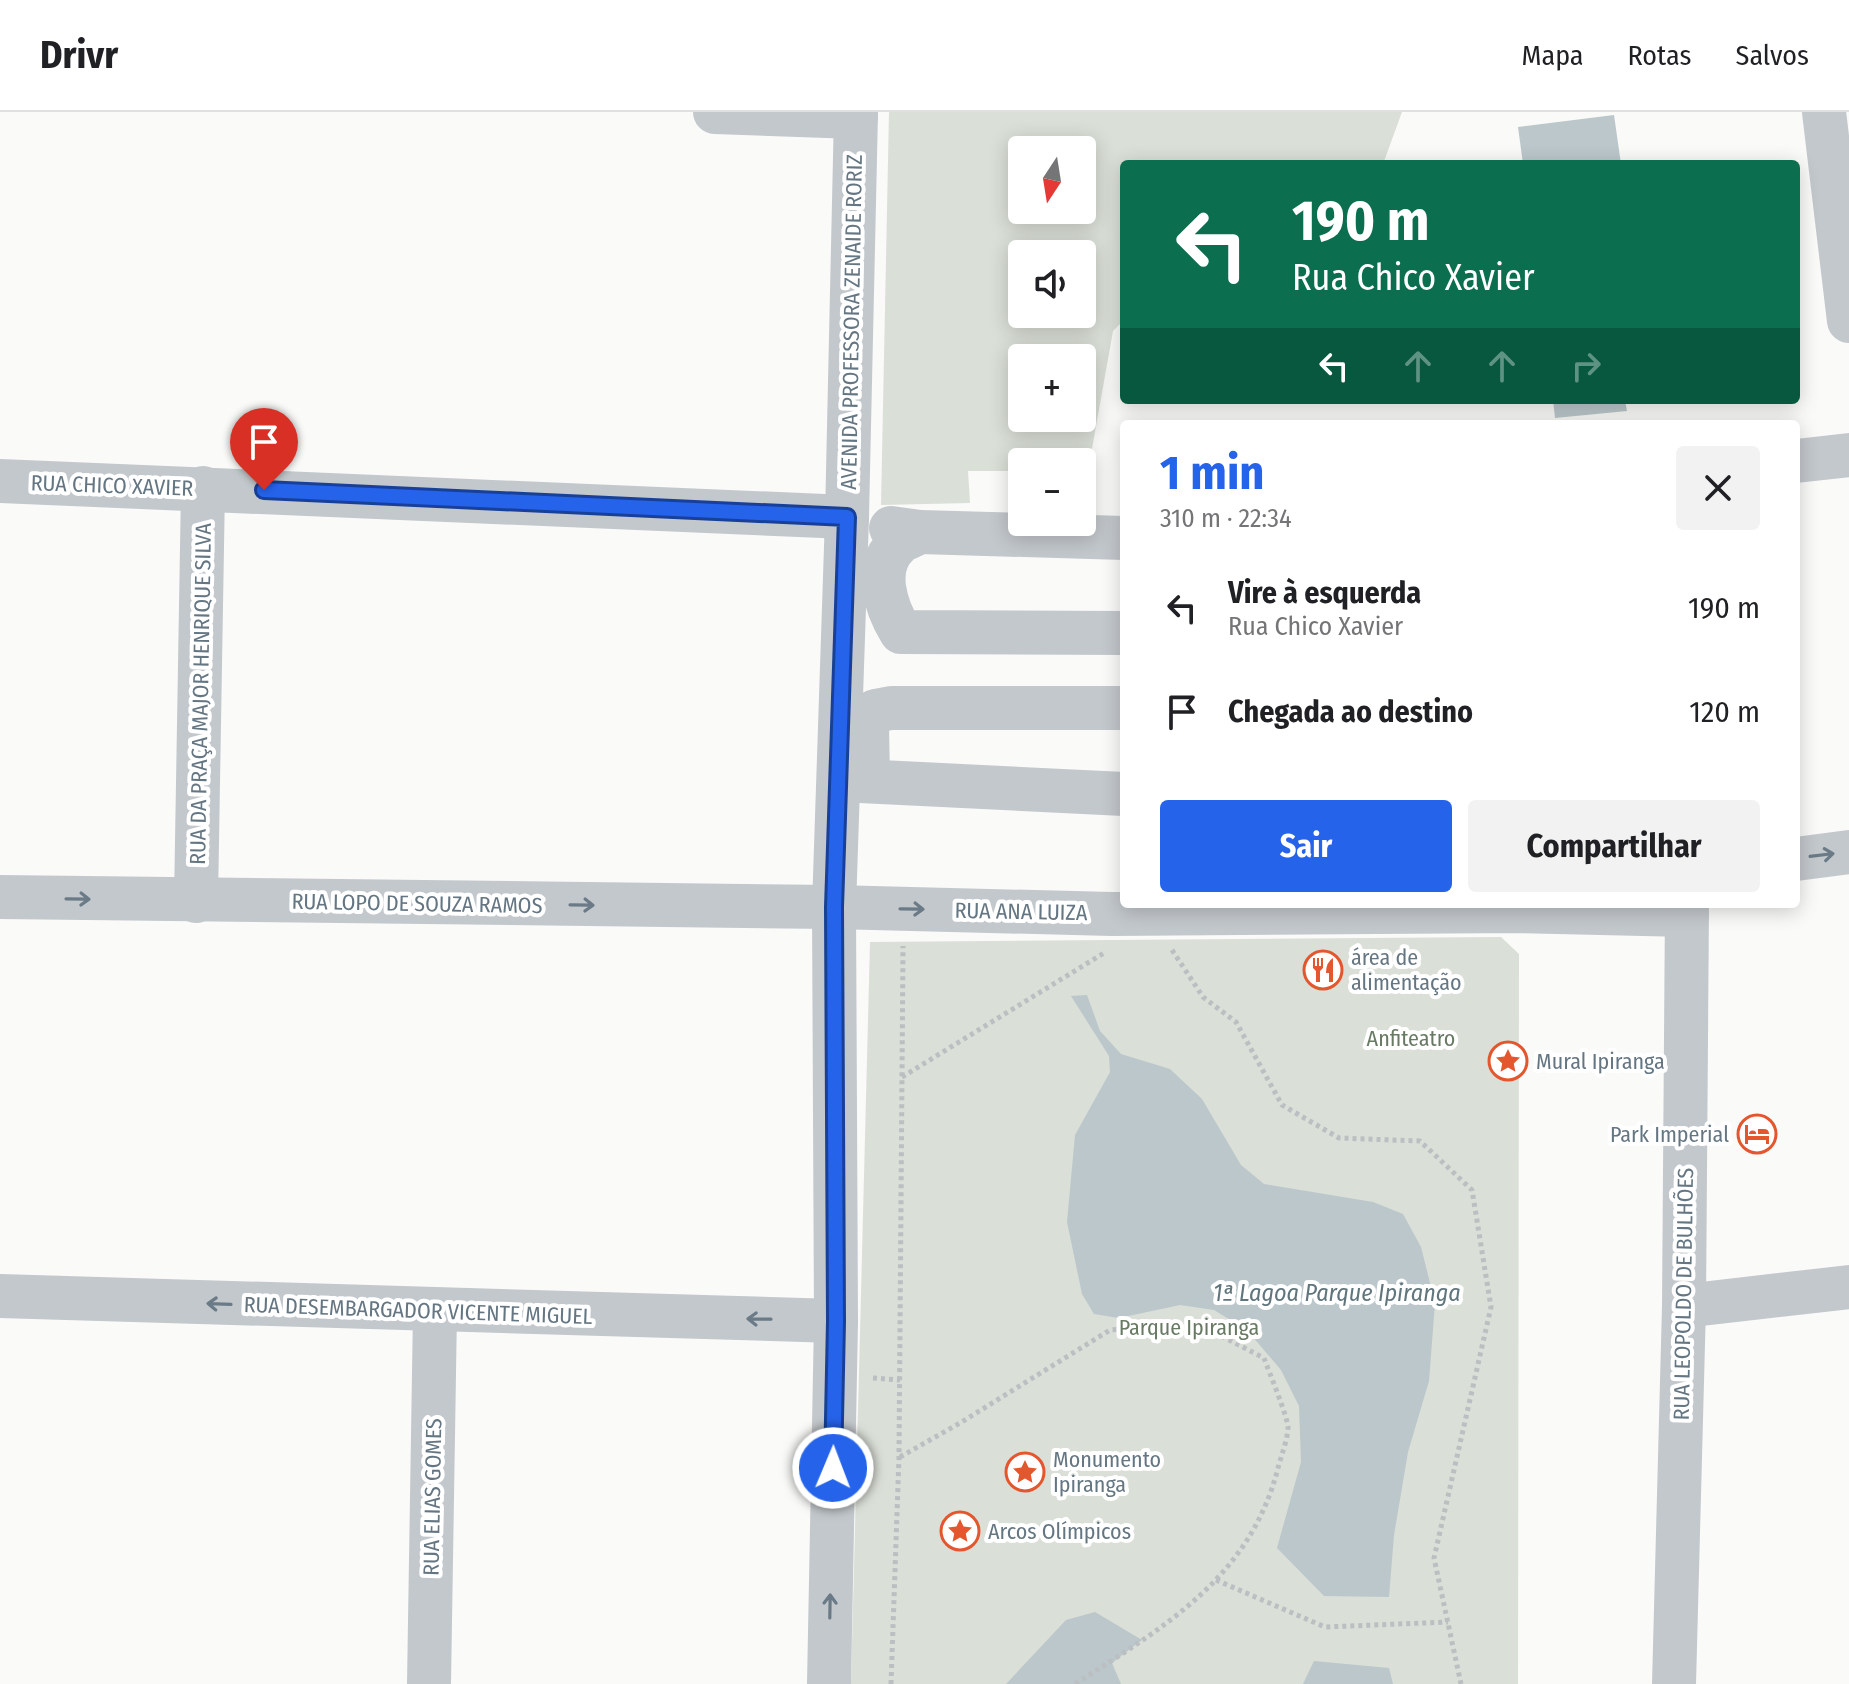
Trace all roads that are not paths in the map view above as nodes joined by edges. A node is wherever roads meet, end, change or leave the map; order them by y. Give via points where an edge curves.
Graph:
1 (715, 112) edge
2 (1824, 112) edge
3 (856, 115) edge
4 (1849, 321) edge
5 (1849, 455) edge
6 (1800, 461) edge
7 (0, 481) edge
8 (203, 488) junction
9 (847, 520) junction
10 (920, 532) junction
11 (1120, 538) edge
12 (1120, 633) edge
13 (1120, 708) edge
14 (854, 781) junction
15 (1120, 794) edge
16 (1849, 852) edge
17 (1800, 858) edge
18 (0, 897) edge
19 (196, 901) junction
20 (834, 907) junction
21 (1281, 908) edge
22 (1687, 909) edge
23 (1849, 1287) edge
24 (0, 1296) edge
25 (1684, 1306) junction
26 (435, 1311) junction
27 (836, 1321) junction
28 (429, 1684) edge
29 (829, 1684) edge
30 (1674, 1684) edge

1 - 3 street
2 - 4 street
3 - 9 street, AVENIDA PROFESSORA ZENAIDE RORIZ
5 - 6 street
7 - 8 street, RUA CHICO XAVIER
8 - 9 street, RUA CHICO XAVIER
8 - 19 street, RUA DA PRAÇA MAJOR HENRIQUE SILVA
9 - 10 street, RUA CHICO XAVIER
9 - 14 street, AVENIDA PROFESSORA ZENAIDE RORIZ
10 - 11 street, RUA CHICO XAVIER
10 - 12 street via 896,545 883,568 890,615 901,632
13 - 14 street via 875,711
14 - 15 street
14 - 20 street, AVENIDA PROFESSORA ZENAIDE RORIZ
17 -> 16 street
18 -> 19 street, RUA LOPO DE SOUZA RAMOS
19 -> 20 street, RUA LOPO DE SOUZA RAMOS
20 -> 21 street, RUA ANA LUIZA via 1112,914
20 - 27 street, AVENIDA PROFESSORA ZENAIDE RORIZ
21 - 22 street, RUA ANA LUIZA
22 - 25 street, RUA LEOPOLDO DE BULHÕES
23 - 25 street
26 -> 24 street, RUA DESEMBARGADOR VICENTE MIGUEL
25 - 30 street, RUA LEOPOLDO DE BULHÕES
27 -> 26 street, RUA DESEMBARGADOR VICENTE MIGUEL
26 - 28 street, RUA ELIAS GOMES
29 -> 27 street, AVENIDA PROFESSORA ZENAIDE RORIZ

